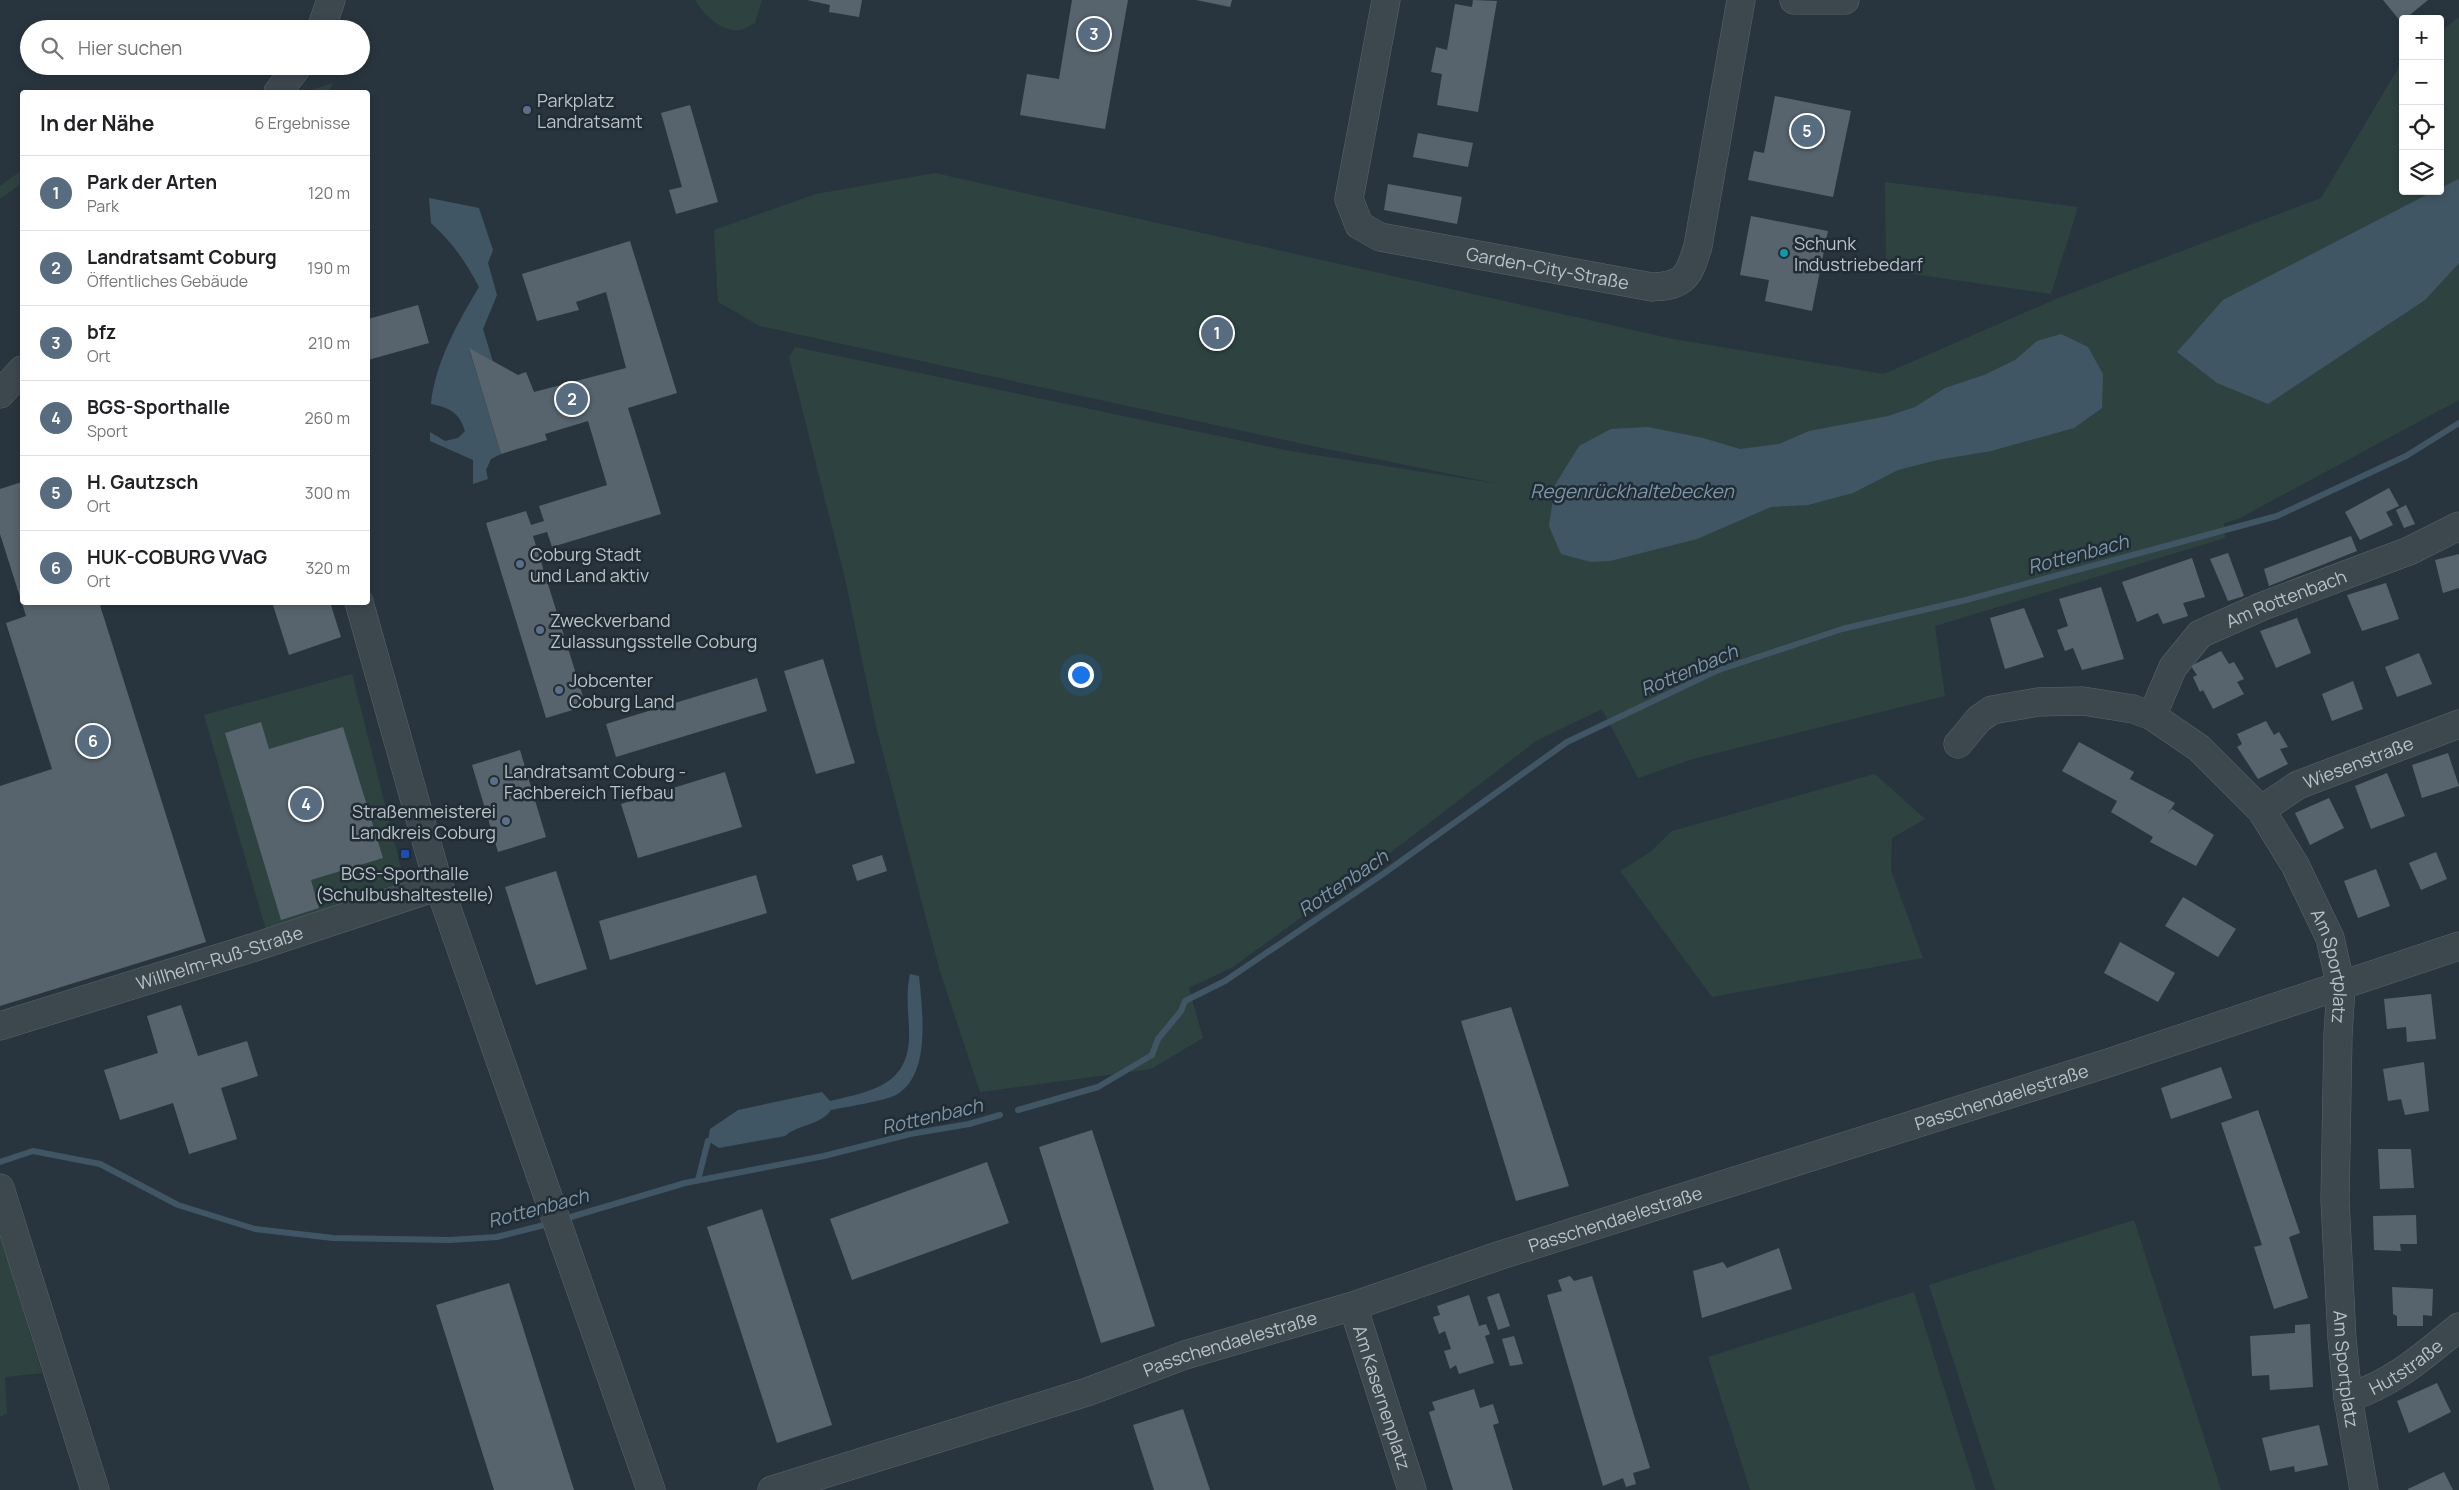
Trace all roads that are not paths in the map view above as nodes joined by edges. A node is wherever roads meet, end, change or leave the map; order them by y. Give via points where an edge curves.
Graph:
1 (331, 0) edge
2 (1386, 0) edge
3 (1741, 0) edge
4 (1794, 0) edge
5 (1845, 0) edge
6 (324, 20) edge
7 (291, 75) edge
8 (280, 90) edge
9 (20, 372) edge
10 (0, 394) edge
11 (2459, 526) edge
12 (360, 605) edge
13 (2152, 716) junction
14 (2459, 724) edge
15 (1958, 744) dead end
16 (2261, 810) junction
17 (439, 886) junction
18 (2459, 946) edge
19 (2341, 987) junction
20 (0, 1026) edge
21 (0, 1188) edge
22 (1353, 1306) junction
23 (2459, 1328) edge
24 (2348, 1398) junction
25 (95, 1490) edge
26 (652, 1490) edge
27 (772, 1490) edge
28 (1412, 1490) edge
29 (2364, 1490) edge

1 - 6 street
2 - 3 street, Garden-City-Straße via 1350,200 1359,224 1380,237 1652,287 1680,282 1693,263
4 - 5 street
7 - 8 street
9 - 10 street
11 - 13 street, Am Rottenbach via 2409,551 2263,606 2200,634 2173,666
12 - 17 street
13 - 15 street, Am Sportplatz via 2133,709 2083,701 2038,702 1992,710 1979,719
13 - 16 street, Am Sportplatz via 2199,748
14 - 16 street, Wiesenstraße via 2298,784
16 - 19 street, Am Sportplatz via 2295,865 2330,938
17 - 20 street, Willhelm-Ruß-Straße
17 - 26 street
18 - 19 street, Passchendaelestraße
19 - 22 street, Passchendaelestraße via 1501,1255
19 - 24 street, Am Sportplatz via 2335,1200
21 - 25 street
22 - 27 street, Passchendaelestraße via 1185,1355 1087,1392
22 - 28 street, Am Kasernenplatz
23 - 24 street, Hutstraße via 2377,1388
24 - 29 street, Am Sportplatz

